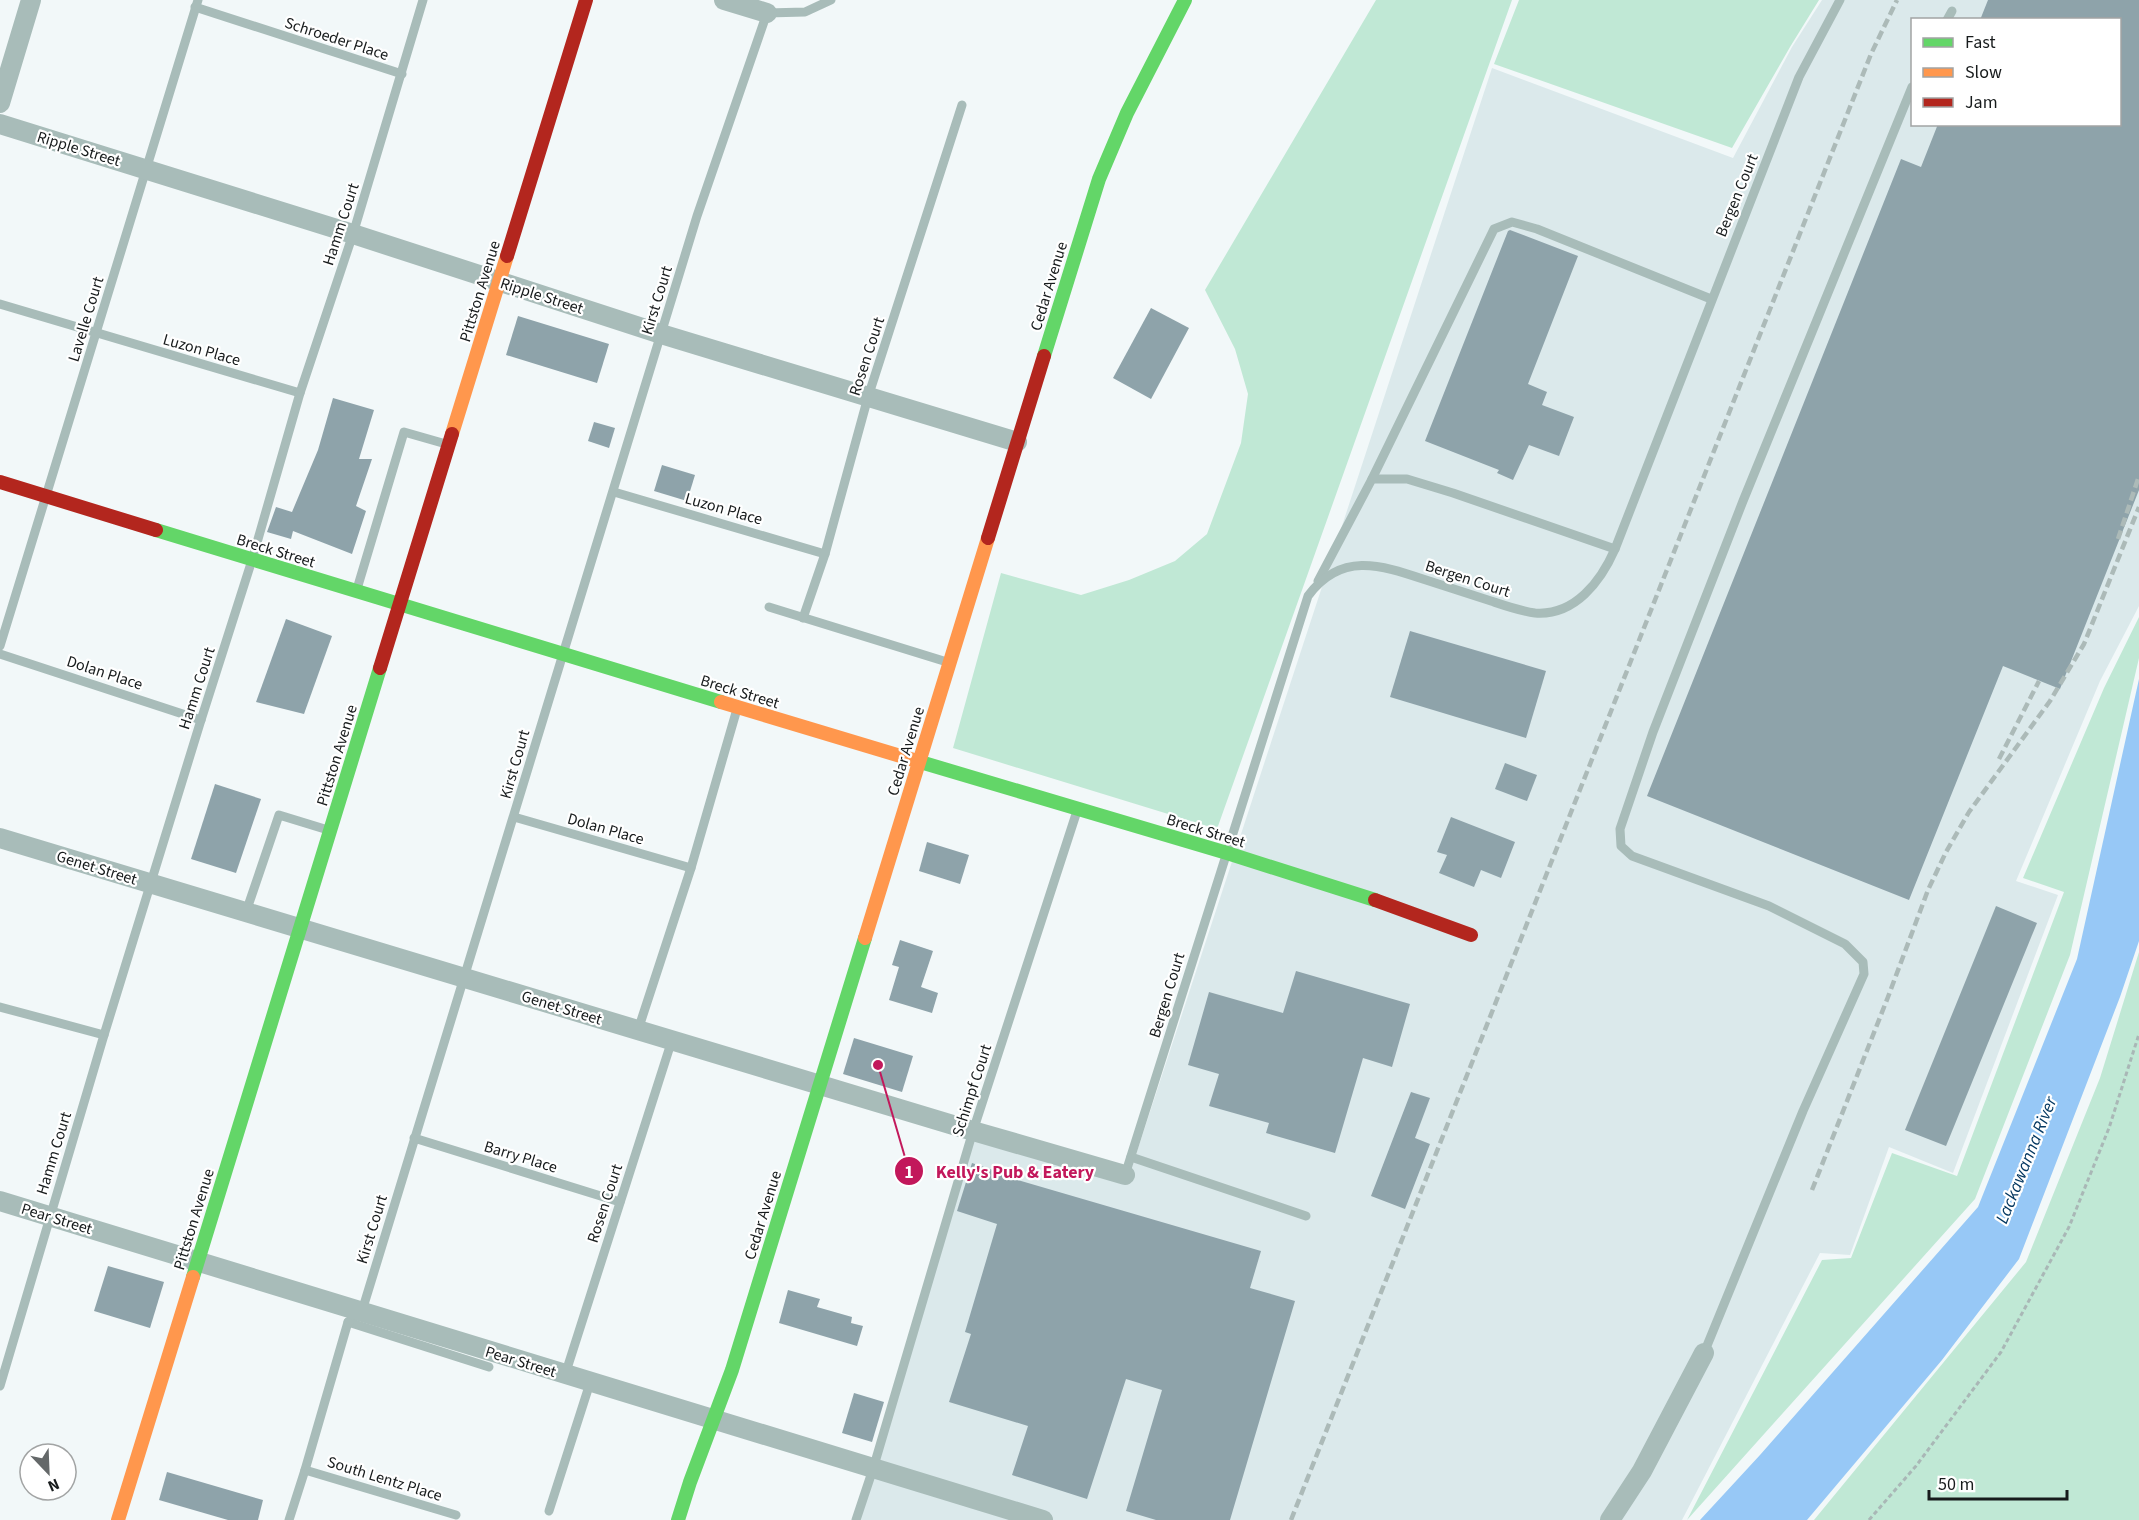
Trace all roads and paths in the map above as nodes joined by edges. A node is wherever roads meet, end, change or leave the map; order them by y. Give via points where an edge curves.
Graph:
1 (31, 0) edge
2 (423, 0) edge
3 (586, 0) edge
4 (724, 0) edge
5 (831, 0) edge
6 (1185, 0) edge
7 (1840, 0) edge
8 (196, 4) edge
9 (767, 13) junction
10 (402, 74) junction
11 (1911, 89) edge
12 (0, 103) edge
13 (962, 105) dead end
14 (0, 124) edge
15 (146, 169) junction
16 (354, 234) junction
17 (499, 281) junction
18 (1711, 299) junction
19 (0, 304) edge
20 (97, 333) junction
21 (661, 334) junction
22 (300, 393) junction
23 (868, 397) junction
24 (1017, 442) junction
25 (448, 445) junction
26 (1372, 478) junction
27 (0, 482) edge
28 (614, 492) junction
29 (47, 495) junction
30 (1615, 549) junction
31 (825, 554) junction
32 (252, 560) junction
33 (1318, 582) junction
34 (356, 592) junction
35 (399, 605) junction
36 (769, 607) dead end
37 (803, 618) junction
38 (0, 646) edge
39 (0, 654) edge
40 (561, 655) junction
41 (949, 663) junction
42 (738, 708) junction
43 (201, 720) junction
44 (918, 762) junction
45 (1077, 809) junction
46 (514, 817) junction
47 (330, 831) junction
48 (0, 838) edge
49 (1227, 853) junction
50 (691, 868) junction
51 (151, 884) junction
52 (246, 912) junction
53 (300, 928) junction
54 (1471, 935) dead end
55 (464, 978) junction
56 (0, 1007) edge
57 (638, 1030) junction
58 (2139, 1034) edge
59 (104, 1035) junction
60 (672, 1040) junction
61 (820, 1084) junction
62 (973, 1131) junction
63 (414, 1138) junction
64 (1128, 1166) junction
65 (0, 1201) edge
66 (620, 1202) junction
67 (50, 1216) junction
68 (1306, 1216) dead end
69 (197, 1261) junction
70 (355, 1316) junction
71 (1704, 1353) joint
72 (489, 1367) dead end
73 (2, 1374) edge
74 (565, 1375) junction
75 (590, 1383) junction
76 (0, 1386) edge
77 (713, 1420) junction
78 (873, 1469) junction
79 (305, 1470) junction
80 (549, 1511) dead end
81 (456, 1515) dead end
82 (118, 1520) edge
83 (289, 1520) edge
84 (678, 1520) edge
85 (856, 1520) edge
86 (1044, 1520) edge
87 (1610, 1520) edge
88 (1869, 1520) edge

1 - 12 street
2 - 10 lane, Hamm Court
3 - 17 main road, Pittston Avenue
4 - 9 street
5 - 9 lane via 805,12
6 - 24 main road, Cedar Avenue via 1111,146
7 - 18 lane, Bergen Court via 1799,76
8 - 10 lane, Schroeder Place
8 - 15 lane, Lavelle Court
9 - 21 lane, Kirst Court
10 - 16 lane, Hamm Court
11 - 71 lane via 1743,501 1653,732 1620,829 1621,846 1632,856 1769,906 1845,944 1863,962 1864,974
13 - 23 lane, Rosen Court
14 - 15 street, Ripple Street
15 - 16 street, Ripple Street
15 - 20 lane, Lavelle Court
16 - 17 street, Ripple Street
16 - 22 lane, Hamm Court
17 - 21 street, Ripple Street
17 - 25 main road, Pittston Avenue
18 - 26 lane via 1537,229 1512,222 1494,229
18 - 30 lane, Bergen Court
19 - 20 lane, Luzon Place
20 - 22 lane, Luzon Place
20 - 29 lane, Lavelle Court
21 - 23 street, Ripple Street
21 - 28 lane, Kirst Court
22 - 32 lane, Hamm Court
23 - 24 street, Ripple Street
23 - 31 lane, Rosen Court
24 - 41 main road, Cedar Avenue
25 - 34 lane via 404,432
25 - 35 main road, Pittston Avenue
26 - 30 lane via 1407,479
26 - 33 lane
27 - 29 main road, Breck Street
28 - 31 lane, Luzon Place
28 - 40 lane, Kirst Court
29 - 32 main road, Breck Street
29 - 38 lane, Lavelle Court
30 - 33 lane, Bergen Court via 1592,589 1551,612 1516,609 1380,566 1347,567
31 - 37 lane, Rosen Court
32 - 34 main road, Breck Street
32 - 43 lane, Hamm Court
33 - 49 lane, Bergen Court via 1301,614
34 - 35 main road, Breck Street
35 - 40 main road, Breck Street
35 - 47 main road, Pittston Avenue
36 - 37 lane
37 - 41 lane
39 - 43 lane, Dolan Place
40 - 42 main road, Breck Street
40 - 46 lane, Kirst Court
41 - 44 main road, Cedar Avenue
42 - 44 main road, Breck Street
42 - 50 lane
43 - 51 lane, Hamm Court
44 - 45 main road, Breck Street
44 - 61 main road, Cedar Avenue
45 - 49 main road, Breck Street
45 - 62 lane, Schimpf Court
46 - 50 lane, Dolan Place
46 - 55 lane, Kirst Court
47 - 52 lane via 279,815
47 - 53 main road, Pittston Avenue
48 - 51 street, Genet Street
49 - 54 main road, Breck Street via 1386,903
49 - 64 lane, Bergen Court
50 - 57 lane
51 - 52 street, Genet Street
51 - 59 lane, Hamm Court
52 - 53 street, Genet Street
53 - 55 street, Genet Street
53 - 69 main road, Pittston Avenue
55 - 57 street, Genet Street
55 - 63 lane, Kirst Court
56 - 59 lane
57 - 60 street, Genet Street
58 - 88 path via 2109,1128 2069,1227 2001,1352 1916,1466
59 - 67 lane, Hamm Court
60 - 61 street, Genet Street
60 - 66 lane, Rosen Court
61 - 62 street, Genet Street
61 - 77 main road, Cedar Avenue
62 - 64 street, Genet Street
62 - 78 lane, Schimpf Court
63 - 66 lane, Barry Place
63 - 70 lane, Kirst Court
64 - 68 lane
65 - 67 street, Pear Street
66 - 74 lane, Rosen Court
67 - 69 street, Pear Street
67 - 73 lane, Hamm Court
69 - 70 street, Pear Street
69 - 82 main road, Pittston Avenue
70 - 72 lane
70 - 74 street, Pear Street
70 - 79 lane, Kirst Court
71 - 87 street via 1642,1471
73 - 76 lane, Hamm Court
74 - 75 street, Pear Street
75 - 77 street, Pear Street
75 - 80 lane
77 - 78 street, Pear Street
77 - 84 main road, Cedar Avenue
78 - 85 lane, Schimpf Court
78 - 86 street, Pear Street
79 - 81 lane, South Lentz Place
79 - 83 lane, Kirst Court

